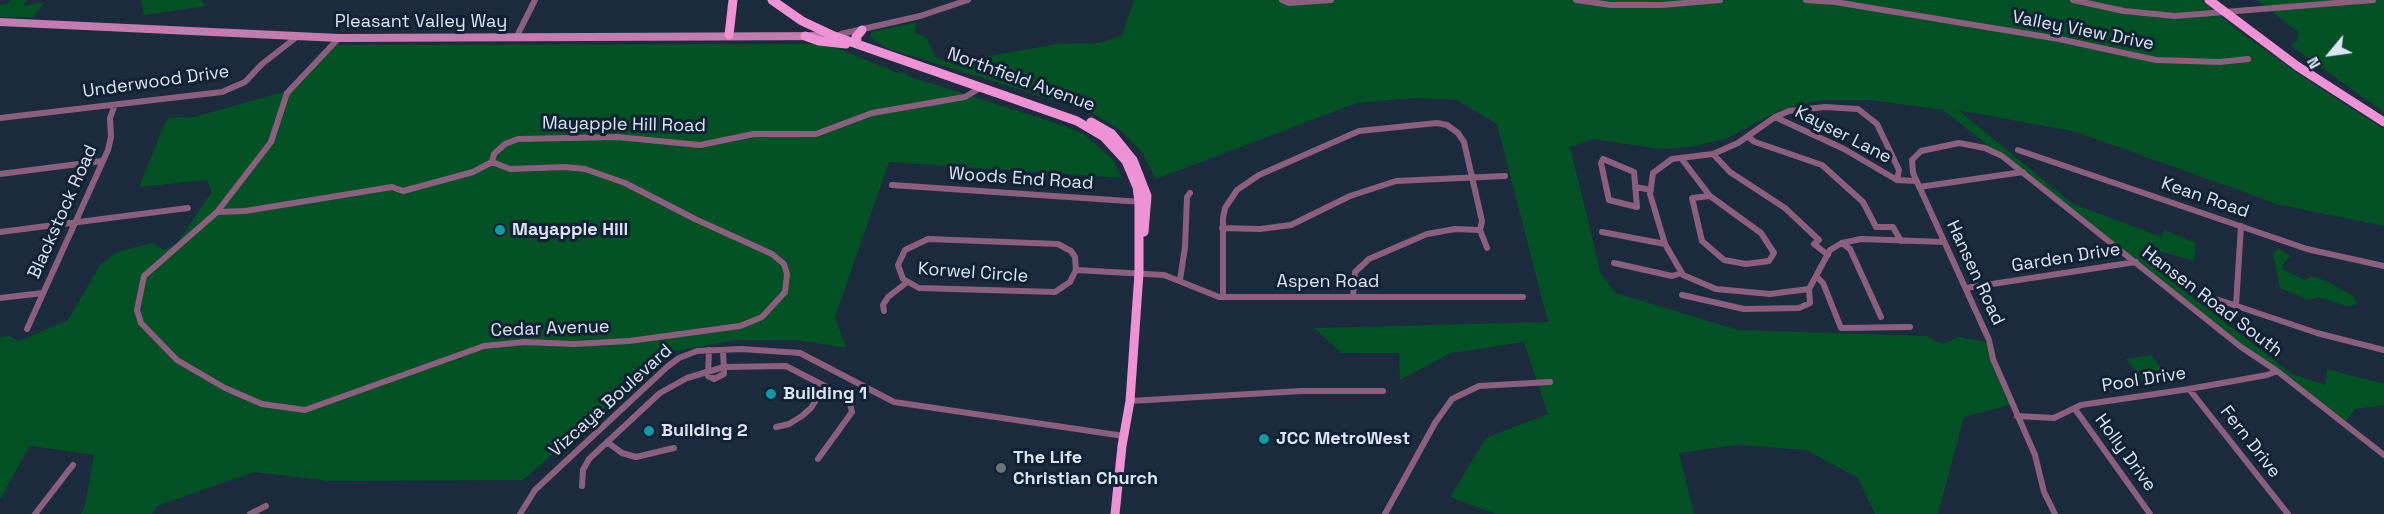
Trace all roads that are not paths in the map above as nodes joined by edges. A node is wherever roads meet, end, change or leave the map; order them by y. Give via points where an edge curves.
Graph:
1 (535, 0) edge
2 (733, 0) edge
3 (772, 0) edge
4 (780, 0) edge
5 (968, 0) edge
6 (1282, 0) edge
7 (1331, 0) edge
8 (1576, 0) edge
9 (1720, 0) edge
10 (1806, 0) edge
11 (2073, 0) edge
12 (2209, 0) edge
13 (2218, 0) edge
14 (2373, 0) edge
15 (2229, 12) junction
16 (0, 22) edge
17 (862, 30) junction
18 (729, 35) junction
19 (838, 35) junction
20 (298, 36) junction
21 (805, 36) junction
22 (339, 38) junction
23 (516, 38) junction
24 (856, 42) junction
25 (2248, 59) dead end
26 (980, 88) junction
27 (115, 105) junction
28 (1775, 117) junction
29 (0, 118) edge
30 (2384, 122) edge
31 (1748, 137) junction
32 (2018, 150) dead end
33 (1713, 154) junction
34 (1681, 158) junction
35 (102, 161) junction
36 (489, 164) junction
37 (2023, 172) junction
38 (0, 174) edge
39 (1504, 176) dead end
40 (1472, 177) junction
41 (1897, 180) junction
42 (1917, 184) junction
43 (892, 185) dead end
44 (1636, 187) junction
45 (1651, 190) junction
46 (1190, 193) dead end
47 (1710, 196) junction
48 (1144, 202) junction
49 (189, 208) dead end
50 (217, 212) junction
51 (73, 223) junction
52 (2241, 226) junction
53 (1222, 228) junction
54 (1480, 230) junction
55 (1602, 231) dead end
56 (0, 232) edge
57 (1901, 241) junction
58 (1944, 242) junction
59 (1842, 243) junction
60 (1665, 244) junction
61 (1487, 248) dead end
62 (1828, 255) junction
63 (2136, 262) junction
64 (1614, 263) dead end
65 (2384, 266) edge
66 (1076, 270) junction
67 (1138, 273) junction
68 (1682, 273) junction
69 (1816, 276) junction
70 (1180, 280) junction
71 (906, 283) junction
72 (1966, 288) junction
73 (1809, 289) junction
74 (43, 293) junction
75 (1683, 295) dead end
76 (1223, 297) junction
77 (1353, 297) junction
78 (1523, 297) dead end
79 (2203, 297) dead end
80 (0, 298) edge
81 (2236, 305) junction
82 (884, 311) dead end
83 (1881, 317) dead end
84 (1910, 327) dead end
85 (27, 329) dead end
86 (710, 350) junction
87 (723, 350) junction
88 (2384, 350) edge
89 (724, 367) junction
90 (709, 371) junction
91 (2277, 371) junction
92 (1550, 382) dead end
93 (825, 386) junction
94 (2189, 389) junction
95 (1383, 391) dead end
96 (1130, 401) junction
97 (2075, 409) junction
98 (2017, 416) junction
99 (776, 427) dead end
100 (1124, 436) junction
101 (607, 442) junction
102 (675, 448) dead end
103 (2384, 455) edge
104 (818, 459) dead end
105 (73, 465) dead end
106 (582, 486) dead end
107 (266, 506) dead end
108 (35, 514) edge
109 (250, 514) edge
110 (520, 514) edge
111 (1115, 514) edge
112 (1385, 514) edge
113 (2055, 514) edge
114 (2150, 514) edge
115 (2288, 514) edge

1 - 23 street
2 - 18 main road
3 - 19 main road, Northfield Avenue via 794,16
4 - 19 main road, Northfield Avenue
5 - 17 street
6 - 7 street
8 - 9 street via 1611,5
10 - 25 street, Valley View Drive via 2059,39 2156,60
11 - 15 street via 2156,15
12 - 15 main road
13 - 15 main road
14 - 15 street
15 - 30 main road via 2297,66
16 - 20 main road, Pleasant Valley Way
17 - 19 street
17 - 24 main road
18 - 21 main road, Pleasant Valley Way
18 - 23 main road, Pleasant Valley Way
19 - 21 main road, Pleasant Valley Way
19 - 24 main road, Northfield Avenue
20 - 22 main road, Pleasant Valley Way
20 - 27 street, Underwood Drive via 233,88
21 - 24 main road via 819,41
22 - 23 main road, Pleasant Valley Way
22 - 50 street, Cedar Avenue via 287,93 271,142
24 - 26 main road, Northfield Avenue
24 - 48 main road, Northfield Avenue via 1069,112 1102,127 1133,160 1143,180
26 - 36 street, Mayapple Hill Road via 965,97 872,113 816,134 754,134 700,145 617,137 525,138 505,144
26 - 48 main road, Northfield Avenue via 1077,121 1104,137 1126,161
27 - 29 street, Underwood Drive
27 - 35 street, Blackstock Road via 109,123 110,143
28 - 31 street
28 - 41 street, Kayser Lane via 1844,148
28 - 41 street via 1789,111 1858,109 1877,124 1899,170
31 - 33 street
31 - 57 street via 1822,165 1863,202 1876,227 1893,227
32 - 52 street, Kean Road
33 - 34 street
33 - 62 street via 1730,172 1785,208 1819,240 1814,244
34 - 45 street via 1672,159 1653,172
34 - 47 street
35 - 38 street
35 - 51 street, Blackstock Road
36 - 50 street via 473,172 403,190 392,187 344,197
36 - 50 street, Cedar Avenue via 510,169 585,169 625,183 772,254 784,264 785,292 762,317 740,326 629,341 484,346 322,405 290,409 262,404 225,388 177,360 141,323 137,310 144,276
37 - 42 street
37 - 42 street, Hansen Road via 1985,148 1947,144 1915,155 1911,168
37 - 63 street, Hansen Road South
39 - 40 street
40 - 53 street via 1396,181 1350,196 1291,225
40 - 53 street via 1462,138 1447,125 1359,132 1247,182 1225,208
40 - 54 street via 1482,221
41 - 42 street
42 - 58 street, Hansen Road
43 - 48 street, Woods End Road
44 - 44 street via 1634,172 1603,159 1609,200 1637,207
44 - 45 street
45 - 60 street
46 - 70 street
47 - 47 street via 1761,233 1774,253 1769,261 1746,264 1724,260 1702,241 1692,198
48 - 67 main road, Northfield Avenue
49 - 51 street
51 - 56 street
51 - 74 street, Blackstock Road
52 - 65 street, Kean Road via 2332,256
52 - 81 street
53 - 76 street
54 - 61 street
54 - 77 street via 1442,230 1369,259 1355,272
55 - 60 street
57 - 58 street
57 - 59 street via 1861,239
58 - 72 street, Hansen Road
59 - 62 street
59 - 83 street via 1850,249
60 - 68 street
62 - 69 street
63 - 72 street, Garden Drive
63 - 91 street, Hansen Road South via 2241,347
64 - 68 street via 1672,276
66 - 67 street
66 - 71 street, Korwel Circle via 1070,282 1048,292 920,288
66 - 71 street, Korwel Circle via 1071,251 1058,244 928,239 910,246 899,260 898,270
67 - 70 street, Aspen Road
67 - 96 main road, Northfield Avenue
68 - 73 street via 1716,289 1770,294
69 - 73 street
69 - 84 street via 1823,283 1840,328
70 - 76 street, Aspen Road via 1203,293
71 - 82 street via 888,297
72 - 98 street, Hansen Road
73 - 75 street via 1810,303 1799,308 1744,309
74 - 80 street
74 - 85 street, Blackstock Road
76 - 77 street, Aspen Road
77 - 78 street, Aspen Road
79 - 81 street
81 - 88 street via 2316,333
86 - 87 street, Vizcaya Boulevard
86 - 90 street
86 - 110 street, Vizcaya Boulevard via 688,354 667,367 534,491
87 - 89 street
87 - 100 street, Vizcaya Boulevard via 800,353 894,402
89 - 90 street
89 - 93 street via 786,366
90 - 101 street via 660,393
91 - 94 street, Pool Drive
91 - 103 street, Hansen Road South
92 - 112 street via 1479,386 1452,399
93 - 99 street via 802,416
93 - 104 street via 842,395 852,412
94 - 97 street, Pool Drive
94 - 115 street, Fern Drive
95 - 96 street via 1173,396
96 - 100 main road, Northfield Avenue
97 - 98 street, Pool Drive via 2054,418
97 - 114 street, Holly Drive
98 - 113 street, Hansen Road
100 - 111 main road, Northfield Avenue
101 - 102 street via 621,453 636,457
101 - 106 street via 589,459 583,470
105 - 108 street
107 - 109 street

